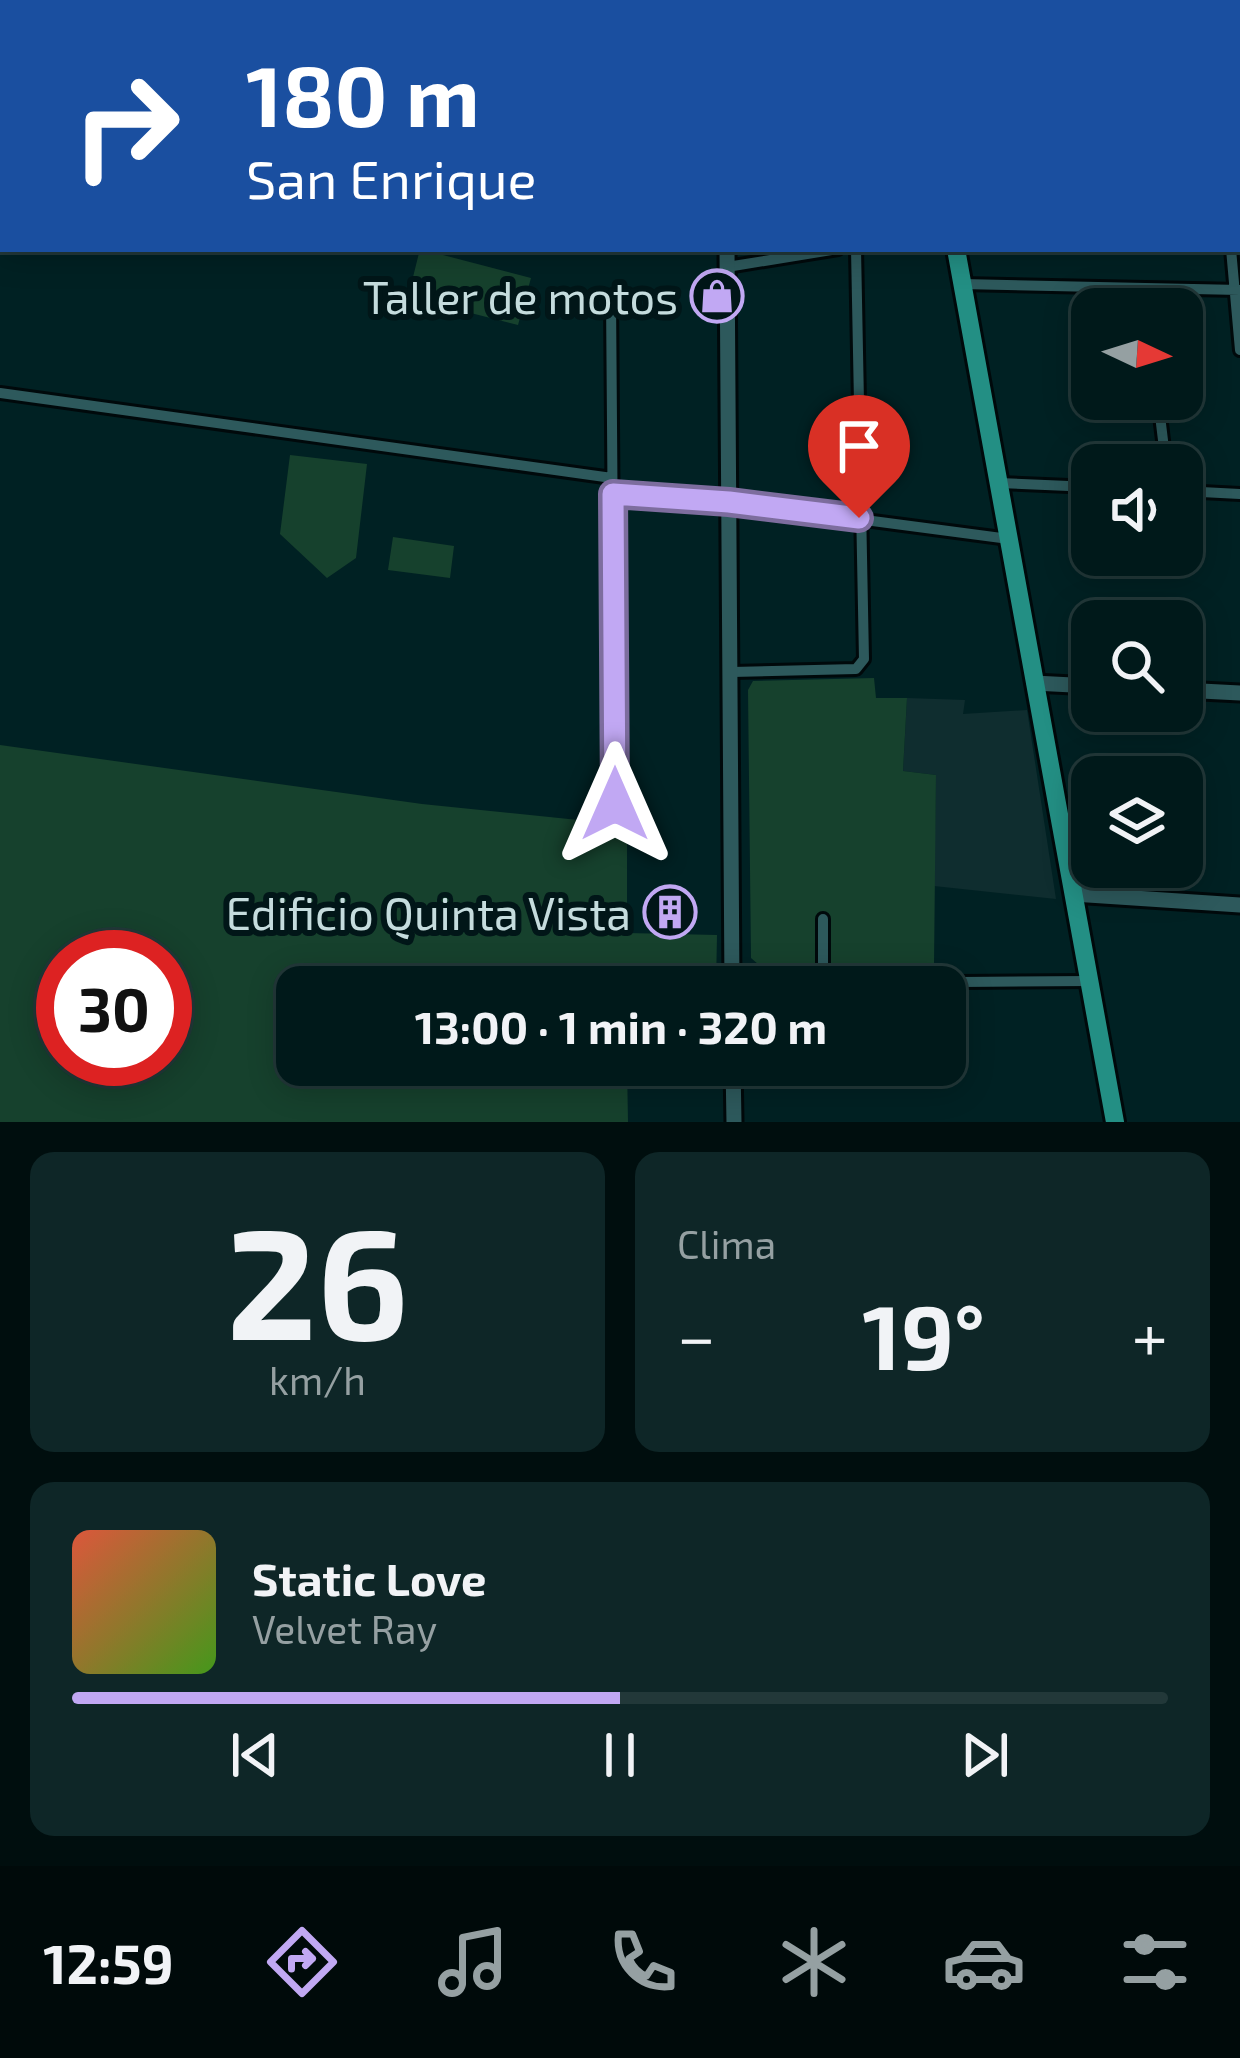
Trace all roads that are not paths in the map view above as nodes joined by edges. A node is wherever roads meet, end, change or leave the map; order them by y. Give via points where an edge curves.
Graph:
1 (801, 252) edge
2 (856, 252) edge
3 (957, 252) edge
4 (1231, 252) edge
5 (727, 258) edge
6 (962, 284) junction
7 (1237, 290) edge
8 (611, 297) dead end
9 (1240, 350) edge
10 (0, 394) edge
11 (612, 478) junction
12 (999, 483) junction
13 (1071, 487) edge
14 (1203, 492) edge
15 (613, 494) junction
16 (1240, 494) edge
17 (729, 502) junction
18 (859, 518) junction
19 (1009, 539) junction
20 (732, 672) junction
21 (1034, 683) junction
22 (1071, 685) edge
23 (1203, 692) edge
24 (1240, 693) edge
25 (615, 804) dead end
26 (1073, 894) junction
27 (1240, 905) edge
28 (823, 919) dead end
29 (732, 966) edge
30 (823, 966) edge
31 (1089, 981) junction
32 (966, 983) edge
33 (734, 1086) edge
34 (734, 1122) edge
35 (1115, 1122) edge

1 - 5 street
2 - 18 street
3 - 6 main road
4 - 7 street
5 - 17 street
6 - 7 street
6 - 12 main road
7 - 9 street
8 - 11 street
10 - 11 street
11 - 15 street
12 - 13 street
12 - 19 main road
14 - 16 street
15 - 17 street
15 - 25 street
17 - 18 street
17 - 20 street
18 - 19 street
18 - 20 street via 861,665
19 - 21 main road
20 - 29 street
21 - 22 street
21 - 26 main road
23 - 24 street
26 - 27 street
26 - 31 main road
28 - 30 street
31 - 32 street
31 - 35 main road
33 - 34 street

